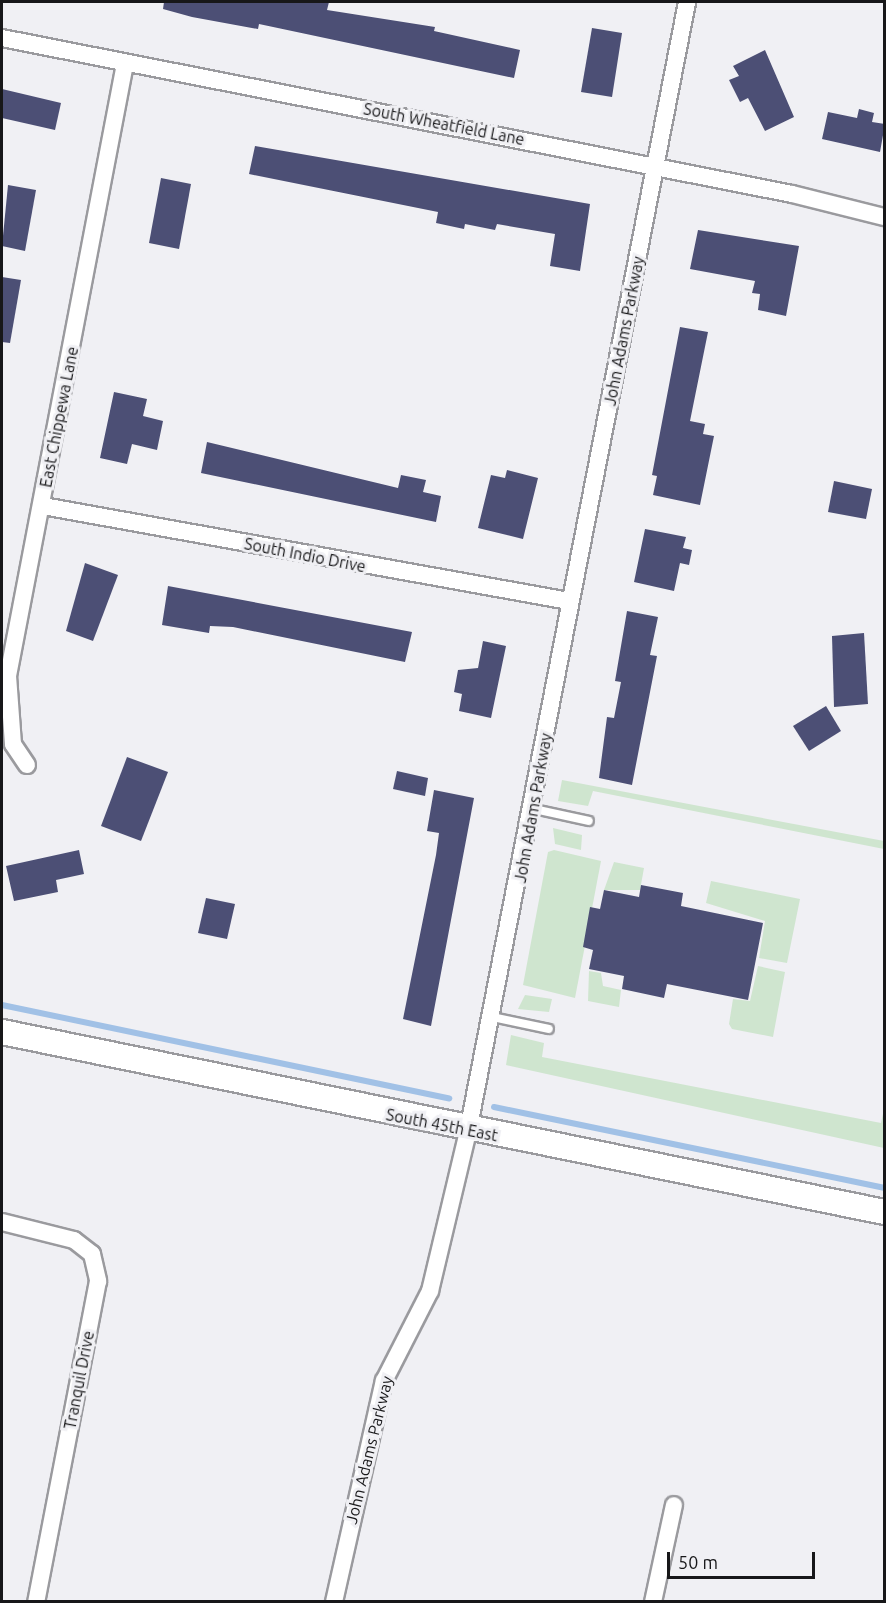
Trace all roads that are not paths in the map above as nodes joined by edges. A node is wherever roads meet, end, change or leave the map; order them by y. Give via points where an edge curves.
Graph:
1 (687, 2) edge
2 (2, 38) edge
3 (125, 64) junction
4 (657, 167) junction
5 (885, 217) edge
6 (43, 506) junction
7 (569, 601) junction
8 (27, 765) dead end
9 (534, 809) junction
10 (589, 821) dead end
11 (492, 1017) junction
12 (549, 1029) dead end
13 (2, 1032) edge
14 (468, 1131) junction
15 (885, 1212) edge
16 (2, 1222) edge
17 (675, 1505) dead end
18 (36, 1602) edge
19 (334, 1602) edge
20 (653, 1602) edge

1 - 4 street, John Adams Parkway
2 - 3 street, South Wheatfield Lane
3 - 4 street, South Wheatfield Lane
3 - 6 street, East Chippewa Lane
4 - 5 street, South Wheatfield Lane
4 - 7 street, John Adams Parkway
6 - 7 street, South Indio Drive
6 - 8 street, East Chippewa Lane via 8,676 13,744
7 - 9 street, John Adams Parkway
9 - 10 lane
9 - 11 street, John Adams Parkway
11 - 12 lane
11 - 14 street, John Adams Parkway
13 - 14 main road, South 45th East
14 - 15 main road, South 45th East
14 - 19 street, John Adams Parkway via 430,1291 384,1381
16 - 18 street, Tranquil Drive via 74,1240 92,1254 98,1281
17 - 20 street

